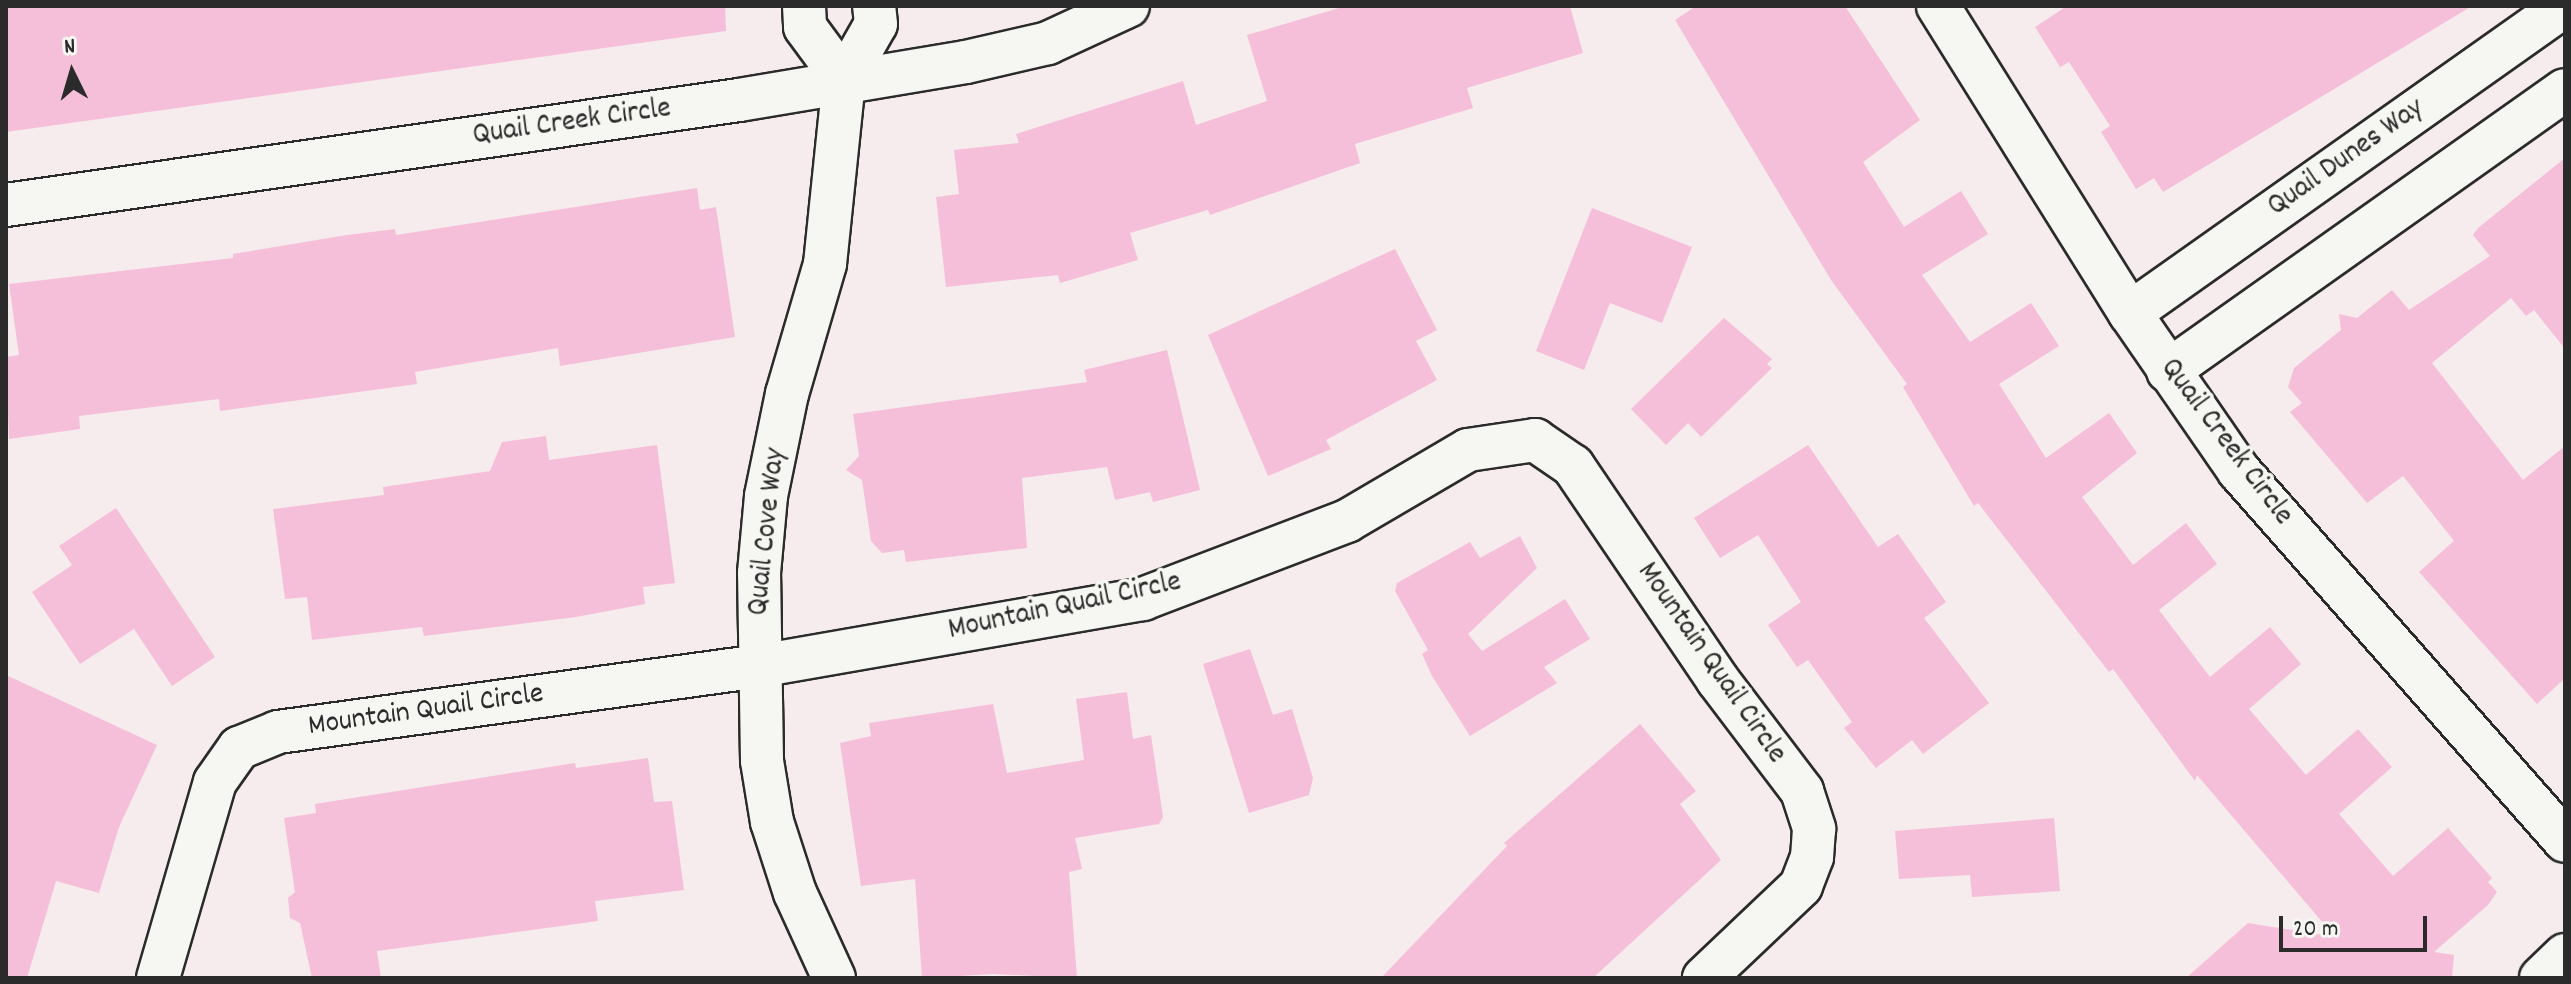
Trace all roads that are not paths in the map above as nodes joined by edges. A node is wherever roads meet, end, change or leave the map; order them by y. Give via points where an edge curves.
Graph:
1 (804, 6) edge
2 (874, 6) edge
3 (1128, 6) edge
4 (1938, 6) edge
5 (2564, 6) edge
6 (844, 80) junction
7 (2565, 90) edge
8 (6, 205) edge
9 (2130, 313) junction
10 (2168, 371) junction
11 (759, 666) junction
12 (2565, 841) edge
13 (2565, 955) edge
14 (158, 978) edge
15 (834, 978) edge
16 (1704, 978) edge
17 (2541, 978) edge

1 - 6 street via 805,27
2 - 6 street, Quail Cove Way via 876,24
3 - 6 street, Quail Creek Circle via 1048,43
4 - 9 street, Quail Creek Circle
5 - 9 street, Quail Dunes Way
6 - 8 street, Quail Creek Circle via 739,100
6 - 11 street, Quail Cove Way via 825,264 787,394 766,496
7 - 10 street
9 - 10 street, Quail Creek Circle
10 - 12 street, Quail Creek Circle via 2239,471
11 - 14 street, Mountain Quail Circle via 278,732 239,748 215,782
11 - 15 street, Quail Cove Way via 762,761 772,822 795,893
11 - 16 street, Mountain Quail Circle via 1143,599 1347,521 1468,450 1535,440 1573,466 1717,679 1802,791 1814,829 1812,857 1801,886
13 - 17 street

